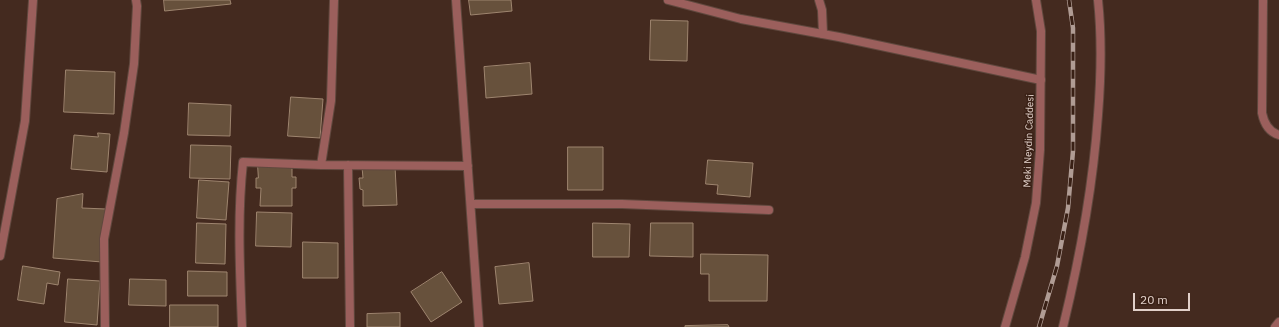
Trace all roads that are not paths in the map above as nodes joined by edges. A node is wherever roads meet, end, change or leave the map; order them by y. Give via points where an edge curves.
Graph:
1 (32, 0) edge
2 (136, 0) edge
3 (334, 0) edge
4 (456, 0) edge
5 (668, 0) edge
6 (819, 0) edge
7 (1036, 0) edge
8 (1098, 0) edge
9 (1263, 0) edge
10 (823, 34) junction
11 (1041, 80) junction
12 (1279, 135) edge
13 (321, 165) junction
14 (348, 165) junction
15 (468, 166) junction
16 (470, 204) junction
17 (769, 210) dead end
18 (0, 256) edge
19 (1279, 322) edge
20 (105, 327) edge
21 (242, 327) edge
22 (350, 327) edge
23 (479, 327) edge
24 (1005, 327) edge
25 (1063, 327) edge
26 (1275, 327) edge

1 - 18 street via 25,121
2 - 20 street via 134,64 104,239
3 - 13 street via 331,101
4 - 15 street
5 - 10 street via 740,19
6 - 10 street
7 - 11 street, Meki Neydin Caddesi via 1041,31
8 - 25 street via 1101,47 1097,132 1083,231
9 - 12 street via 1262,113 1266,125
10 - 11 street
11 - 24 street, Meki Neydin Caddesi via 1036,203 1025,257
13 - 14 street
13 - 21 street via 243,162 240,198
14 - 15 street
14 - 22 street
15 - 16 street
16 - 17 street via 622,204
16 - 23 street
19 - 26 street

